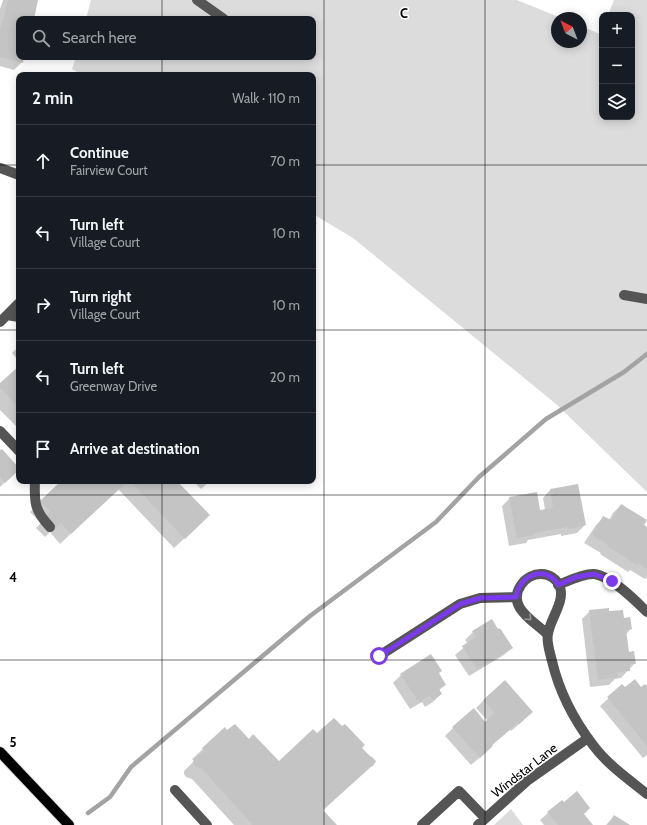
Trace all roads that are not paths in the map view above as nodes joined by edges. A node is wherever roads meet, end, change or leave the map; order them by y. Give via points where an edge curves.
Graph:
1 (197, 0) edge
2 (220, 16) edge
3 (0, 168) edge
4 (16, 174) edge
5 (624, 295) dead end
6 (647, 299) edge
7 (16, 306) edge
8 (16, 317) edge
9 (4, 318) edge
10 (0, 431) edge
11 (16, 448) edge
12 (36, 484) edge
13 (50, 528) dead end
14 (558, 585) junction
15 (516, 597) junction
16 (647, 612) edge
17 (548, 634) junction
18 (379, 656) dead end
19 (588, 738) junction
20 (0, 752) edge
21 (175, 790) dead end
22 (647, 794) edge
23 (482, 822) edge
24 (69, 825) edge
25 (208, 825) edge
26 (422, 825) edge

1 - 2 street
3 - 4 street
5 - 6 street
7 - 9 street
8 - 9 street
10 - 11 street
12 - 13 street via 35,501 38,513
14 - 15 street via 555,579 538,573 529,576 522,583
14 - 16 street via 576,577 594,574 612,581
14 - 17 street via 560,598
15 -> 17 street via 516,602 523,612
15 - 18 street via 480,598 460,604
17 - 19 street via 561,691
19 - 22 street via 612,765
19 - 23 street, Windstar Lane via 527,781
20 - 24 main road
21 - 25 street
23 - 26 street via 459,791

